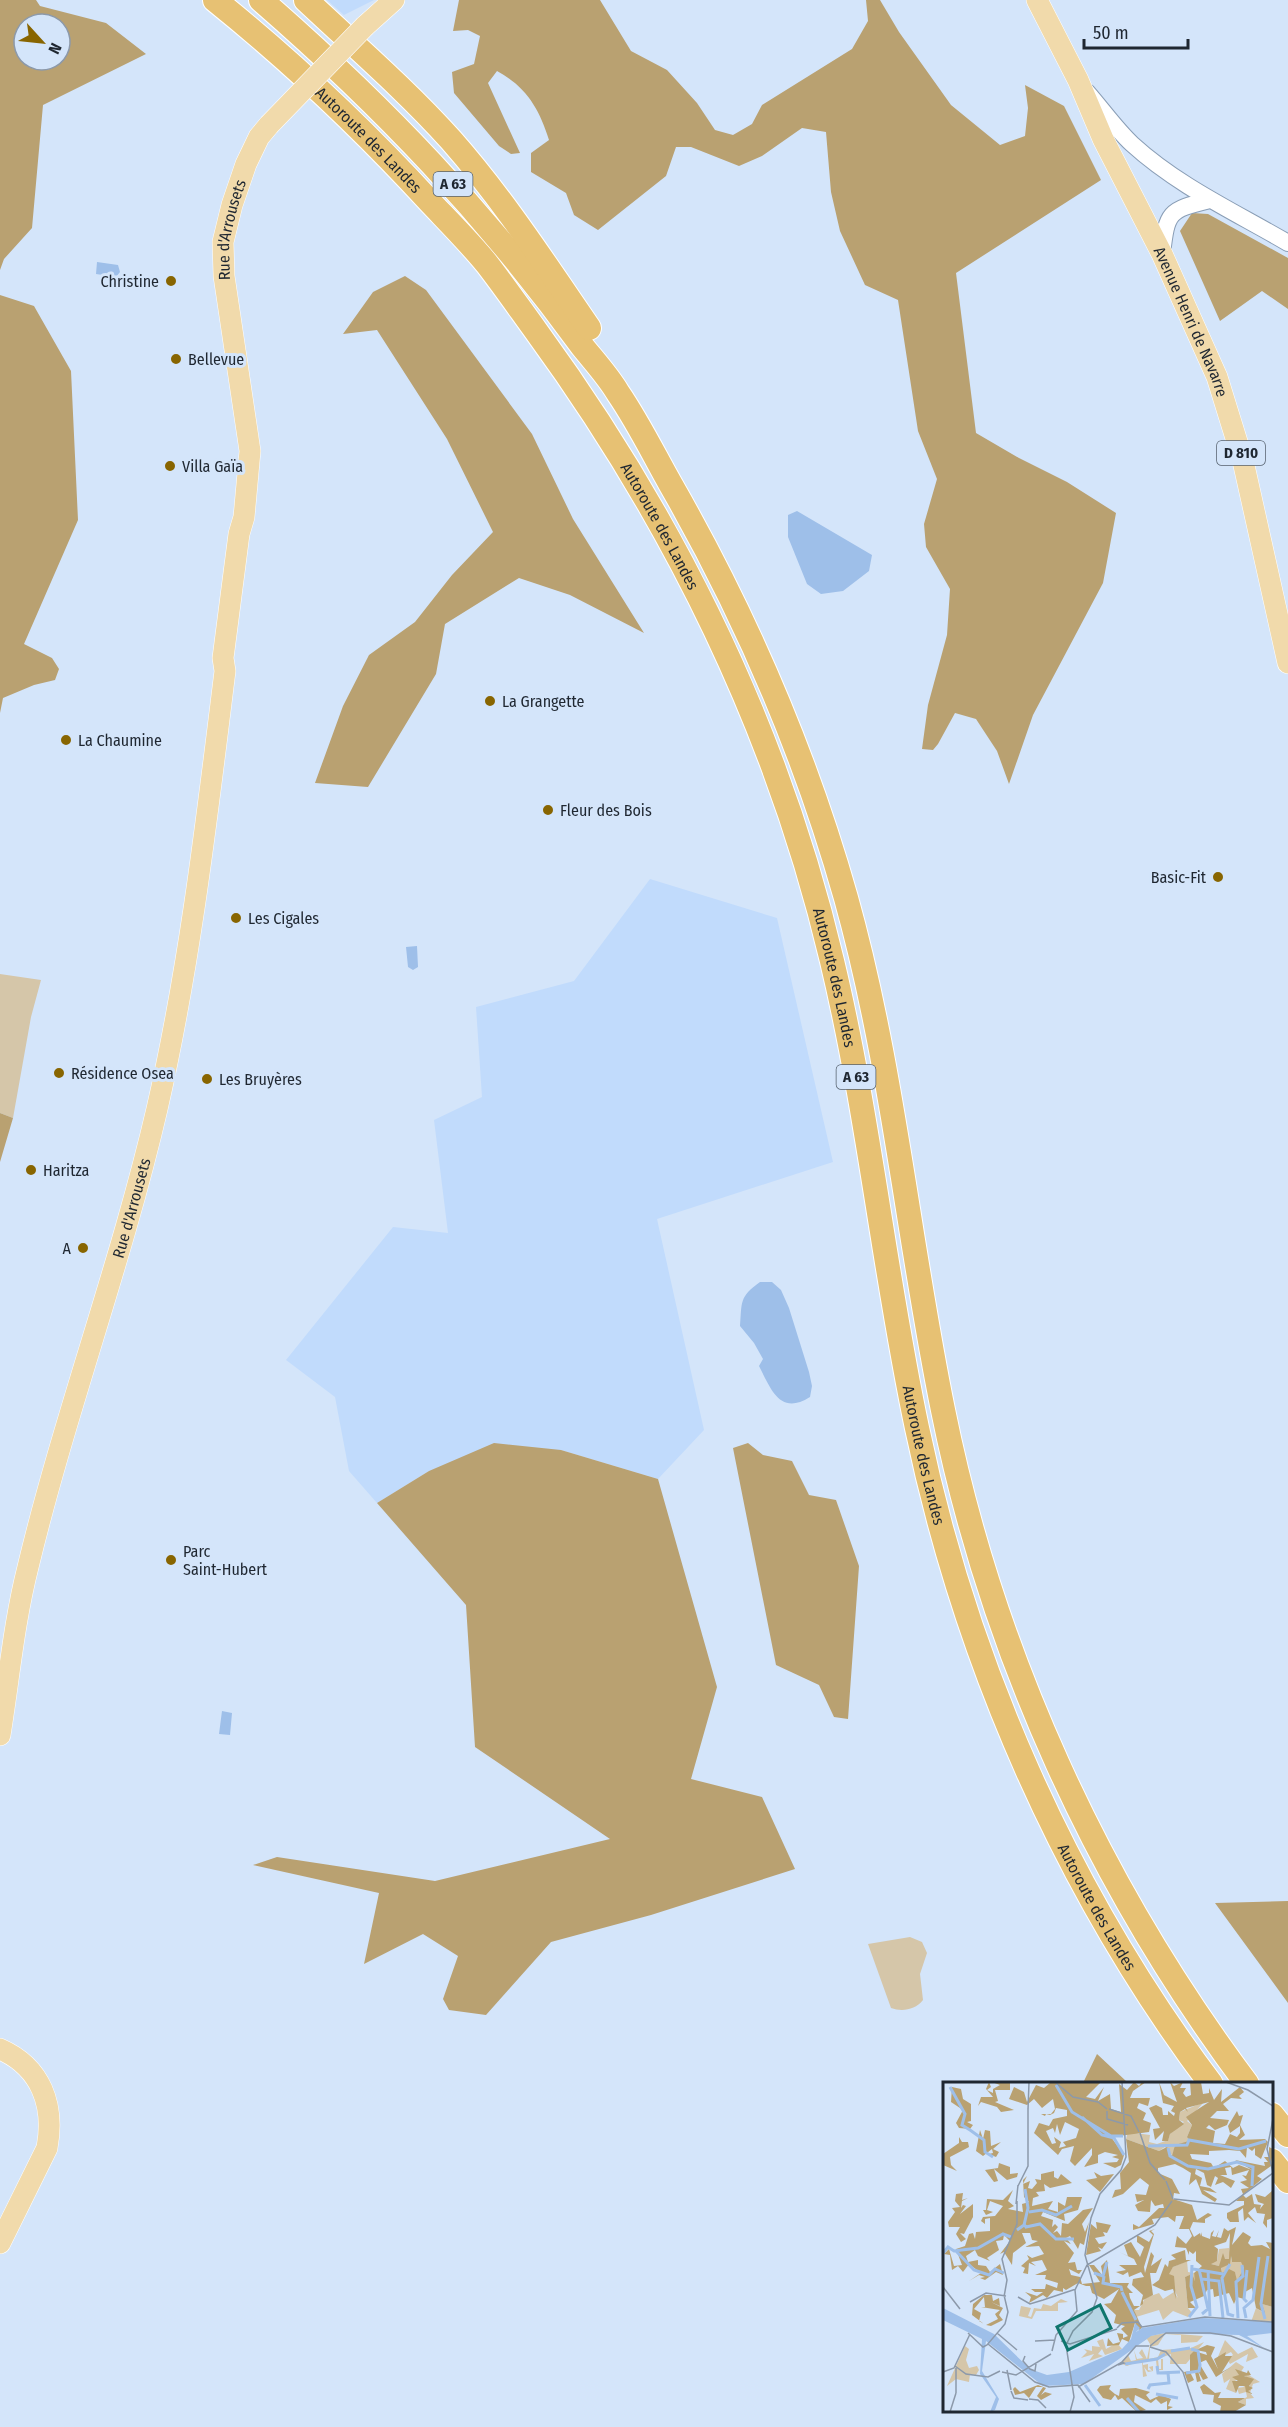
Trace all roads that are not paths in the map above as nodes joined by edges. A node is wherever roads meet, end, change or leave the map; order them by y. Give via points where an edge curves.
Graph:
1 (215, 0) edge
2 (261, 0) edge
3 (306, 0) edge
4 (394, 0) edge
5 (1037, 0) edge
6 (1078, 80) junction
7 (1210, 200) junction
8 (1288, 243) edge
9 (1162, 254) junction
10 (618, 392) junction
11 (1288, 663) edge
12 (0, 1735) edge
13 (0, 2049) edge
14 (1210, 2082) edge
15 (1246, 2082) edge
16 (1273, 2116) edge
17 (1288, 2135) edge
18 (1273, 2162) edge
19 (1288, 2181) edge
20 (0, 2243) edge

1 - 14 highway, Autoroute des Landes / A 63 via 366,134 487,264 611,440 706,611 787,804 829,949 855,1070 918,1433 966,1611 1034,1786 1071,1859 1151,1998
2 - 10 highway, Autoroute des Landes / A 63 via 322,54 452,183 506,245
3 - 10 highway via 415,103 482,178 610,359
4 - 12 main road, Rue d'Arrousets, bridge via 259,137 232,205 224,242 224,276 249,435 249,468 239,534 239,584 223,658 225,671 201,856 160,1094 27,1569
5 - 6 main road, Avenue Henri de Navarre / D 810
6 - 7 street via 1130,142
6 - 9 main road, Avenue Henri de Navarre / D 810 via 1103,139
7 - 8 street
7 - 9 street via 1184,206 1170,217 1165,224
9 - 11 main road, Avenue Henri de Navarre / D 810 via 1217,377 1243,461
10 - 15 highway, Autoroute des Landes / A 63 via 712,557 748,630 780,704 825,829 877,1024 945,1421 981,1561 1006,1638 1063,1777 1117,1883 1186,1998
13 - 20 main road via 24,2063 37,2077 49,2110 50,2133 47,2148
16 - 17 highway
18 - 19 highway

